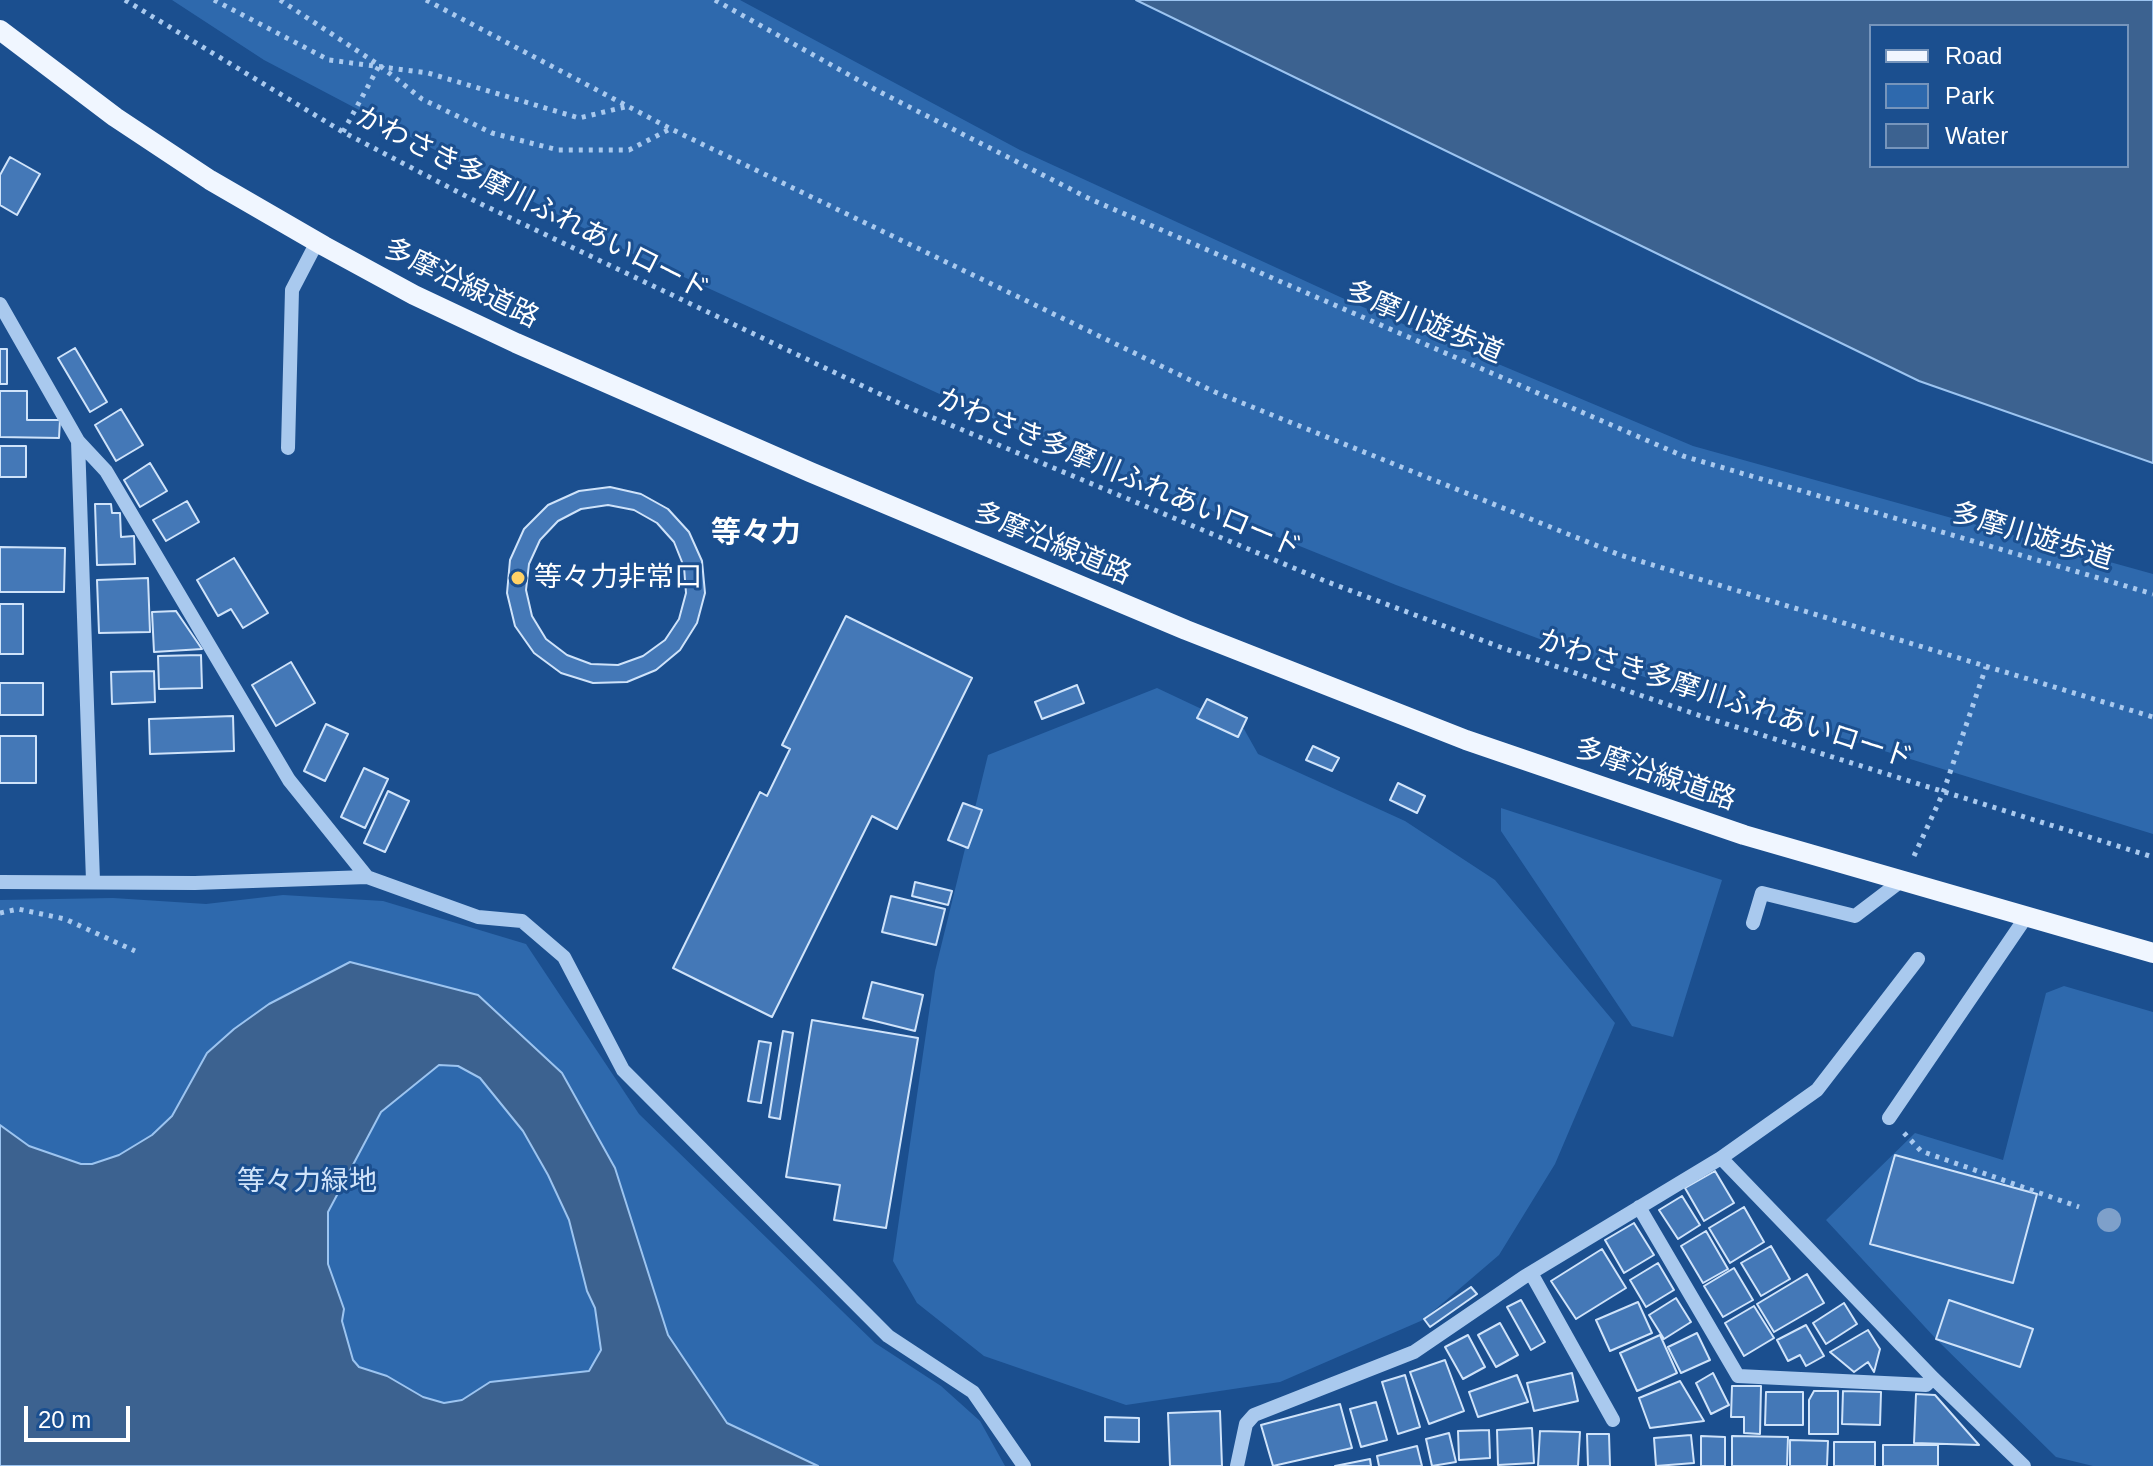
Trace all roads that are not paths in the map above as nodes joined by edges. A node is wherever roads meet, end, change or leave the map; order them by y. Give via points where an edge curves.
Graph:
1 (0, 30) edge
2 (317, 242) junction
3 (0, 304) edge
4 (78, 441) junction
5 (288, 448) dead end
6 (367, 877) junction
7 (93, 881) junction
8 (1901, 881) junction
9 (0, 882) edge
10 (2026, 917) junction
11 (1753, 923) dead end
12 (2153, 953) edge
13 (1918, 959) dead end
14 (1889, 1118) road end
15 (1721, 1158) junction
16 (1639, 1207) junction
17 (1531, 1273) junction
18 (1933, 1378) junction
19 (1613, 1420) dead end
20 (1024, 1466) edge
21 (1237, 1466) edge
22 (2024, 1466) edge

1 - 2 main road, 多摩沿線道路 via 115,117
2 - 5 street via 292,290
2 - 8 main road, 多摩沿線道路 via 516,343 1186,630 1480,745 1744,835
3 - 4 street
4 - 6 street via 106,471 289,780
4 - 7 street
6 - 7 street
6 - 20 street via 478,917 522,921 564,957 623,1070 888,1336 973,1392
7 - 9 street
8 - 10 main road, 多摩沿線道路
8 - 11 street via 1855,916 1762,893
10 - 12 main road, 多摩沿線道路
10 - 14 street
13 - 15 street via 1817,1090
15 - 16 street
15 - 18 street
16 - 17 street
16 - 18 street via 1738,1376 1926,1385
17 - 19 street
17 - 21 street via 1414,1352 1254,1415 1246,1424
18 - 22 street

